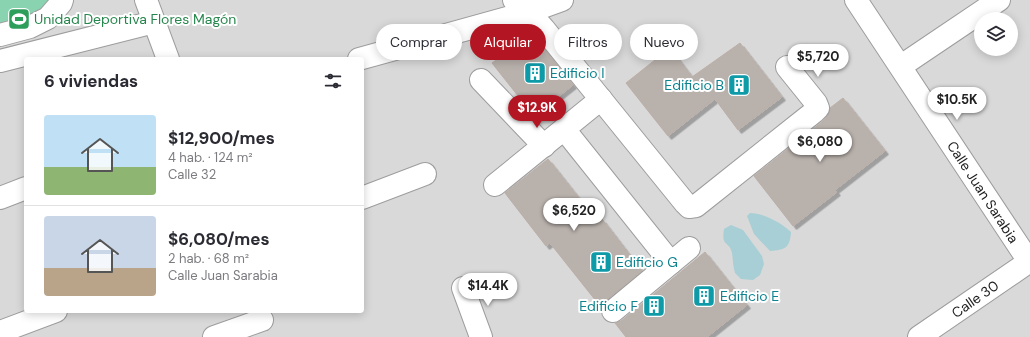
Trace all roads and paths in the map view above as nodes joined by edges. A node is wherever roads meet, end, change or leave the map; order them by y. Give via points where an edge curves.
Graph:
1 (62, 0) edge
2 (146, 0) edge
3 (562, 0) edge
4 (856, 0) edge
5 (999, 0) edge
6 (521, 6) edge
7 (154, 22) junction
8 (0, 35) edge
9 (167, 57) edge
10 (364, 57) edge
11 (0, 61) edge
12 (901, 66) junction
13 (787, 67) dead end
14 (481, 80) dead end
15 (601, 99) junction
16 (564, 129) junction
17 (544, 146) junction
18 (425, 174) dead end
19 (495, 185) dead end
20 (24, 189) edge
21 (364, 197) edge
22 (0, 198) edge
23 (689, 248) dead end
24 (671, 262) junction
25 (1030, 262) edge
26 (463, 288) dead end
27 (613, 311) dead end
28 (51, 313) edge
29 (263, 323) edge
30 (0, 332) edge
31 (924, 336) edge
32 (214, 337) edge
33 (481, 337) edge

1 - 8 street via 48,18 30,28
2 - 7 street
3 - 6 street
4 - 12 street, Calle Juan Sarabia
5 - 12 street
6 - 10 street
6 - 15 street
7 - 9 street
7 - 11 street
12 - 25 street, Calle Juan Sarabia
13 - 15 street via 818,108 696,206 689,207 685,204
14 - 17 street
15 - 16 street
16 - 17 street
16 - 24 street
17 - 19 street
18 - 21 street
20 - 22 street
23 - 24 street
24 - 27 street
25 - 31 street, Calle 30
26 - 33 street
28 - 30 street
29 - 32 street

